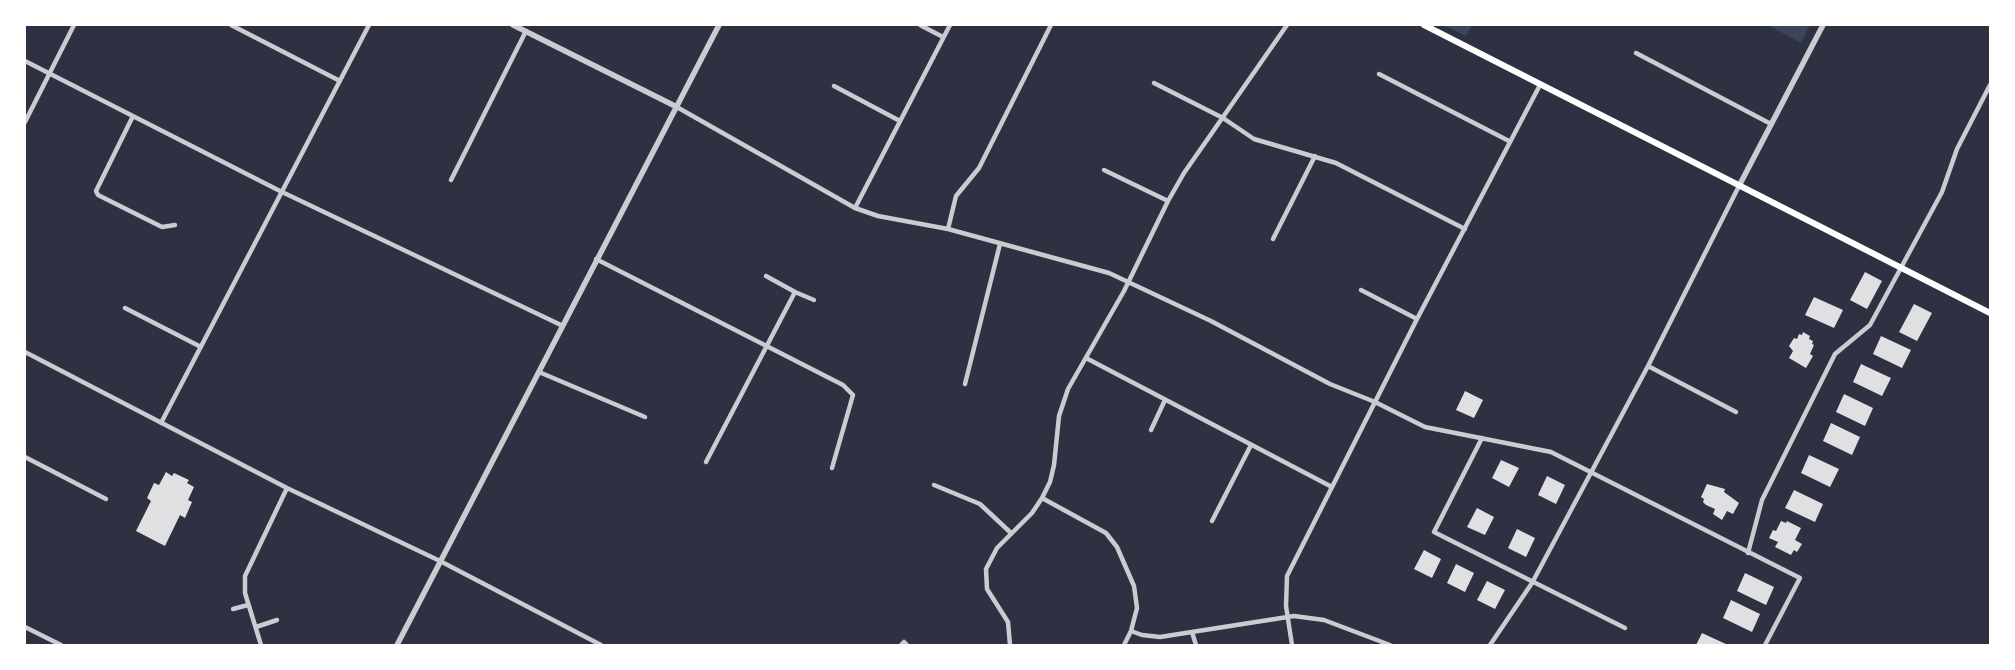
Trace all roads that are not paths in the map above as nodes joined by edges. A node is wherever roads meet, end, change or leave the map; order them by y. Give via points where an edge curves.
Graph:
1 (74, 25) edge
2 (231, 25) edge
3 (369, 25) edge
4 (513, 25) edge
5 (718, 25) edge
6 (920, 25) edge
7 (950, 25) edge
8 (1051, 25) edge
9 (1287, 25) edge
10 (1424, 25) edge
11 (1823, 25) edge
12 (526, 31) junction
13 (944, 37) junction
14 (1636, 53) dead end
15 (25, 60) edge
16 (50, 74) junction
17 (1379, 74) dead end
18 (340, 81) junction
19 (1154, 83) dead end
20 (1990, 84) edge
21 (1540, 85) junction
22 (834, 86) dead end
23 (676, 106) junction
24 (133, 116) junction
25 (1222, 118) junction
26 (900, 121) junction
27 (25, 122) edge
28 (1771, 124) junction
29 (1509, 141) junction
30 (1315, 156) junction
31 (1104, 170) dead end
32 (452, 180) dead end
33 (1739, 186) junction
34 (280, 191) junction
35 (1168, 201) junction
36 (855, 208) junction
37 (175, 225) dead end
38 (1466, 229) junction
39 (948, 230) junction
40 (1273, 239) dead end
41 (1000, 244) junction
42 (596, 259) junction
43 (1902, 269) junction
44 (766, 276) dead end
45 (1129, 281) junction
46 (1361, 290) dead end
47 (796, 292) junction
48 (814, 300) dead end
49 (125, 308) dead end
50 (1990, 313) edge
51 (1417, 319) junction
52 (563, 326) junction
53 (767, 346) junction
54 (202, 347) junction
55 (25, 352) edge
56 (1086, 358) junction
57 (1648, 366) junction
58 (539, 372) junction
59 (965, 384) dead end
60 (1165, 400) junction
61 (1375, 402) junction
62 (1736, 412) dead end
63 (645, 418) dead end
64 (161, 423) junction
65 (1151, 430) dead end
66 (1482, 438) junction
67 (1251, 445) junction
68 (25, 457) edge
69 (706, 462) dead end
70 (832, 468) dead end
71 (1591, 473) junction
72 (934, 485) dead end
73 (1332, 487) junction
74 (287, 488) junction
75 (1042, 498) junction
76 (106, 499) dead end
77 (1212, 521) dead end
78 (1011, 533) junction
79 (1748, 553) junction
80 (440, 561) junction
81 (1532, 583) junction
82 (248, 605) junction
83 (234, 609) dead end
84 (1287, 616) junction
85 (276, 620) dead end
86 (25, 627) edge
87 (256, 627) junction
88 (1624, 628) dead end
89 (1131, 631) junction
90 (1192, 632) junction
91 (61, 645) edge
92 (261, 645) edge
93 (397, 645) edge
94 (601, 645) edge
95 (901, 645) edge
96 (908, 645) edge
97 (1010, 645) edge
98 (1124, 645) edge
99 (1196, 645) edge
100 (1292, 645) edge
101 (1390, 645) edge
102 (1490, 645) edge
103 (1765, 645) edge

1 - 16 street
2 - 18 street
3 - 18 street
4 - 12 street
5 - 23 street
6 - 13 street
7 - 13 street
8 - 39 street via 979,168 956,196
9 - 25 street
10 - 21 main road
11 - 28 street
12 - 23 street
12 - 32 street
13 - 26 street
14 - 28 street
15 - 16 street
16 - 24 street
16 - 27 street
17 - 29 street
18 - 34 street
19 - 25 street
20 - 43 street via 1957,149 1942,192
21 - 29 street
21 - 33 main road
22 - 26 street
23 - 36 street
23 - 42 street
24 - 34 street
24 - 37 street via 96,192 162,228
25 - 30 street via 1254,139
25 - 35 street
26 - 36 street
28 - 33 street
29 - 38 street
30 - 38 street via 1336,163
30 - 40 street
31 - 35 street
33 - 43 main road
33 - 57 street
34 - 52 street
34 - 54 street
35 - 45 street
36 - 39 street
38 - 51 street
39 - 41 street
41 - 45 street via 1093,268
41 - 59 street
42 - 52 street
42 - 53 street
43 - 50 main road
43 - 79 street via 1870,325 1835,354 1762,500
44 - 47 street
45 - 56 street
45 - 61 street via 1330,384
46 - 51 street
47 - 48 street
47 - 53 street
49 - 54 street
51 - 61 street
52 - 58 street
53 - 69 street
53 - 70 street via 843,385 852,395
54 - 64 street
55 - 64 street
56 - 60 street
56 - 75 street via 1068,389 1059,416 1054,465
57 - 62 street
57 - 71 street
58 - 63 street
58 - 80 street
60 - 65 street
60 - 67 street
61 - 66 street via 1424,427
61 - 73 street
64 - 74 street
66 - 71 street via 1551,452
66 - 81 street via 1434,532
67 - 73 street
67 - 77 street
68 - 76 street
71 - 79 street
71 - 81 street
72 - 78 street via 980,504
73 - 84 street via 1287,576
74 - 80 street
74 - 82 street via 247,570 244,585
75 - 78 street
75 - 89 street via 1106,532 1117,547 1134,586 1137,608
78 - 97 street via 997,548 986,569 987,590 1008,622
79 - 103 street via 1800,578
80 - 93 street
80 - 94 street
81 - 88 street
81 - 102 street
82 - 83 street
82 - 87 street
84 - 90 street
84 - 100 street
84 - 101 street via 1324,620
85 - 87 street
86 - 91 street
87 - 92 street
89 - 90 street via 1160,637
89 - 98 street
90 - 99 street
95 - 96 street via 904,642

